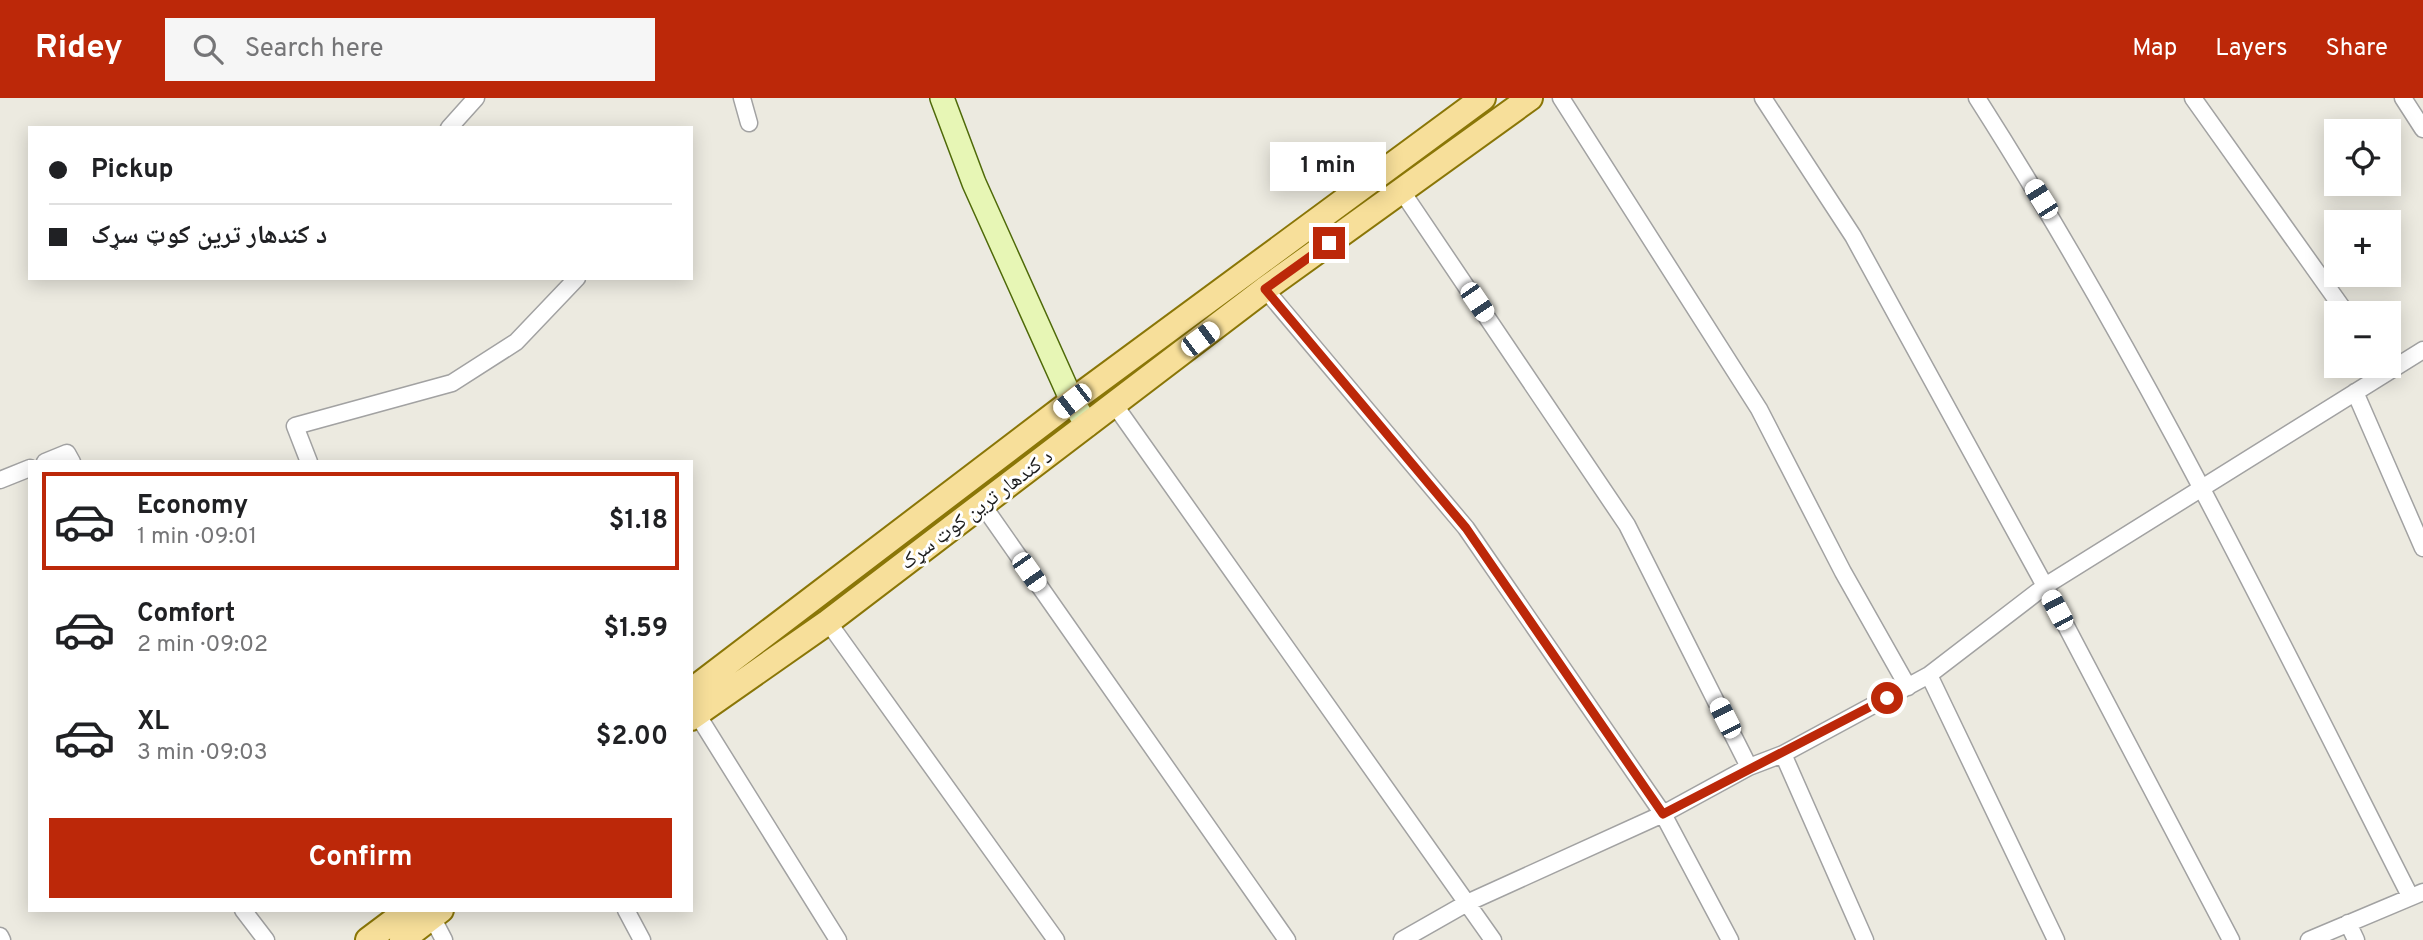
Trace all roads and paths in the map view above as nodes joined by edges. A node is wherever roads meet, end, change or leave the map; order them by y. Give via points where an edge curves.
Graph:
1 (476, 98) edge
2 (742, 98) edge
3 (942, 98) edge
4 (1483, 98) edge
5 (1530, 98) edge
6 (1561, 98) edge
7 (1763, 98) edge
8 (1977, 98) edge
9 (2193, 98) edge
10 (2403, 98) edge
11 (749, 123) dead end
12 (452, 126) edge
13 (2423, 129) edge
14 (1401, 190) junction
15 (1364, 202) junction
16 (575, 280) edge
17 (1265, 289) junction
18 (2337, 301) edge
19 (2423, 350) edge
20 (2401, 361) edge
21 (2374, 378) edge
22 (2356, 391) junction
23 (1072, 401) junction
24 (1114, 404) junction
25 (1087, 425) junction
26 (50, 460) edge
27 (71, 460) edge
28 (308, 460) edge
29 (28, 469) edge
30 (0, 480) edge
31 (2202, 487) junction
32 (982, 504) junction
33 (2423, 548) edge
34 (2045, 586) junction
35 (828, 622) junction
36 (1929, 675) junction
37 (1908, 687) junction
38 (693, 708) edge
39 (1783, 754) junction
40 (1749, 767) junction
41 (1663, 814) junction
42 (2416, 894) edge
43 (1467, 903) junction
44 (245, 912) edge
45 (405, 912) edge
46 (627, 912) edge
47 (436, 914) edge
48 (2347, 923) junction
49 (266, 940) edge
50 (368, 940) edge
51 (402, 940) edge
52 (444, 940) edge
53 (642, 940) edge
54 (838, 940) edge
55 (1056, 940) edge
56 (1287, 940) edge
57 (1402, 940) edge
58 (1493, 940) edge
59 (1730, 940) edge
60 (1865, 940) edge
61 (2056, 940) edge
62 (2231, 940) edge
63 (2309, 940) edge
64 (2356, 940) edge

1 - 12 street
2 - 11 street
3 - 23 main road via 974,183
4 - 15 main road, د کندهار ترين کوټ سړک
5 - 14 main road, د کندهار ترين کوټ سړک
6 - 37 street via 1759,409
7 - 34 street via 1853,236
8 - 31 street via 2041,199
9 - 18 street
10 - 13 street
14 - 15 main road, د کندهار ترين کوټ سړک
14 - 40 street via 1628,525
15 - 17 main road, د کندهار ترين کوټ سړک
15 - 23 main road, د کندهار ترين کوټ سړک
16 - 28 street via 516,342 452,383 295,426
17 - 24 main road, د کندهار ترين کوټ سړک
17 - 41 street via 1466,528
19 - 20 street
21 - 22 street
22 - 31 street
22 - 33 street
23 - 25 main road
23 - 38 main road, د کندهار ترين کوټ سړک
24 - 25 main road, د کندهار ترين کوټ سړک
24 - 43 street
25 - 32 main road, د کندهار ترين کوټ سړک
26 - 27 street via 67,453
29 - 30 street
31 - 34 street
31 - 42 street
32 - 35 main road, د کندهار ترين کوټ سړک
32 - 56 street
34 - 36 street
34 - 62 street
35 - 38 main road, د کندهار ترين کوټ سړک
35 - 55 street
36 - 37 street
36 - 61 street
37 - 39 street
38 - 54 street
39 - 40 street
39 - 60 street
40 - 41 street
41 - 43 street
41 - 59 street
42 - 48 street
43 - 57 street
43 - 58 street
44 - 49 street
45 - 50 main road
46 - 53 street
47 - 51 main road
47 - 52 street
48 - 63 street
48 - 64 street

